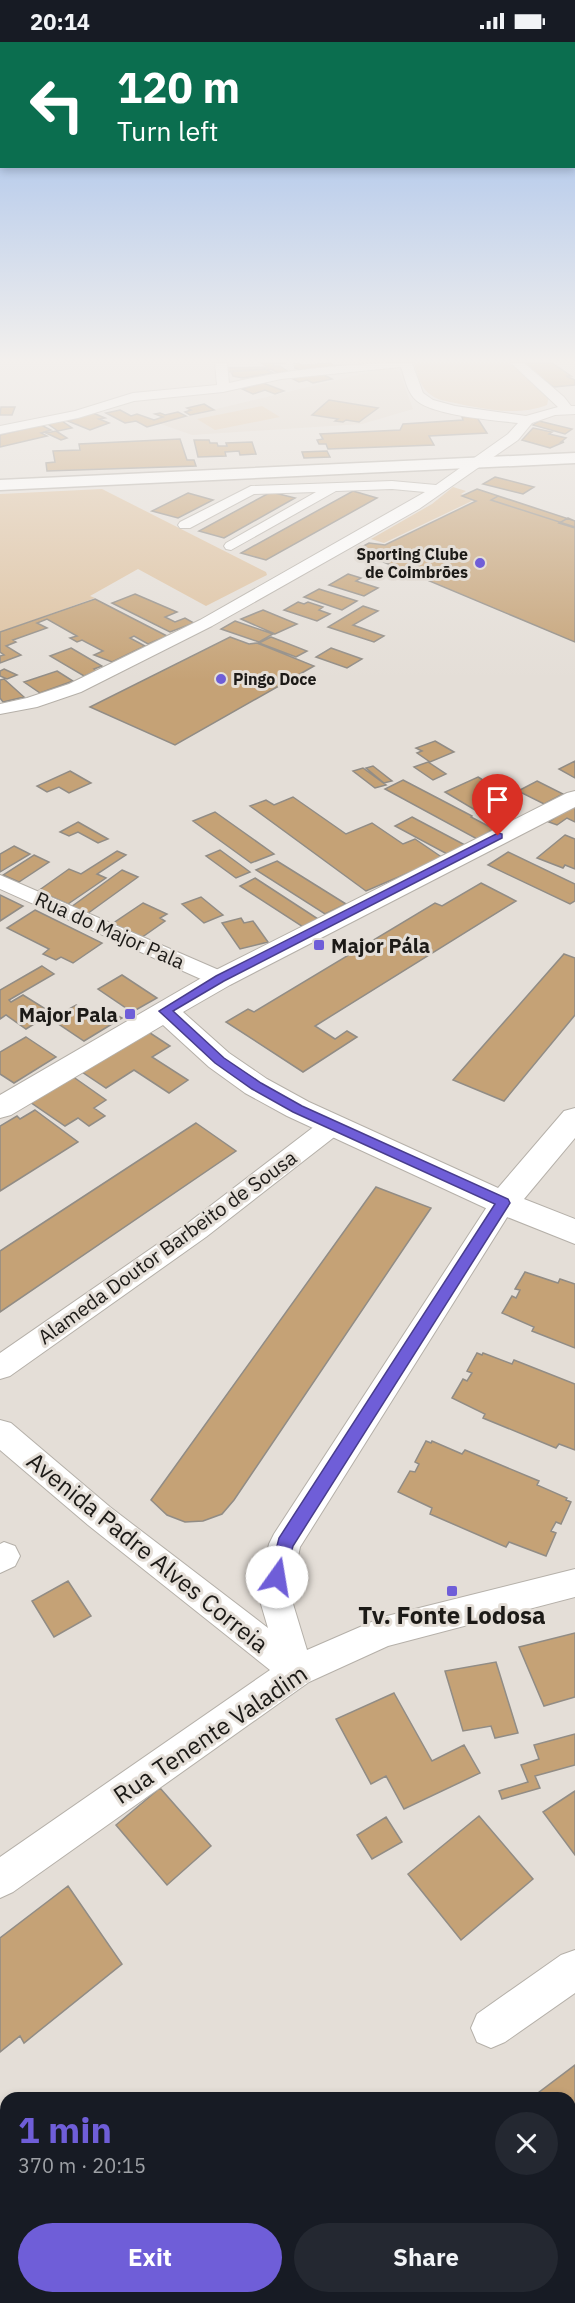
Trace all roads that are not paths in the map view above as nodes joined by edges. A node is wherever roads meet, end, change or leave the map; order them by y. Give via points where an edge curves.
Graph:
1 (340, 469) edge
2 (466, 469) edge
3 (0, 485) edge
4 (333, 488) junction
5 (438, 489) junction
6 (185, 525) dead end
7 (231, 546) dead end
8 (0, 709) edge
9 (575, 798) edge
10 (0, 881) edge
11 (220, 979) junction
12 (165, 1011) junction
13 (0, 1108) edge
14 (575, 1118) edge
15 (333, 1125) junction
16 (503, 1203) junction
17 (575, 1232) edge
18 (0, 1368) edge
19 (0, 1432) edge
20 (575, 1583) edge
21 (297, 1671) junction
22 (0, 1879) edge
23 (575, 1969) edge
24 (491, 2028) dead end

1 - 3 main road
2 - 5 street
4 - 5 street via 392,485
4 - 6 street via 251,490
4 - 7 street
5 - 8 street via 206,623 75,688
9 - 11 street
10 - 11 street, Rua do Major Pala
11 - 12 street
12 - 13 street
12 - 15 street via 219,1060 256,1086
14 - 16 street
15 - 16 street
15 - 18 street, Alameda Doutor Barbeito de Sousa via 197,1230
16 - 17 street
16 - 21 street via 285,1544 273,1594
19 - 21 street, Avenida Padre Alves Correia via 99,1516
20 - 21 street, Rua Tenente Valadim via 383,1632
21 - 22 street, Rua Tenente Valadim
23 - 24 street

